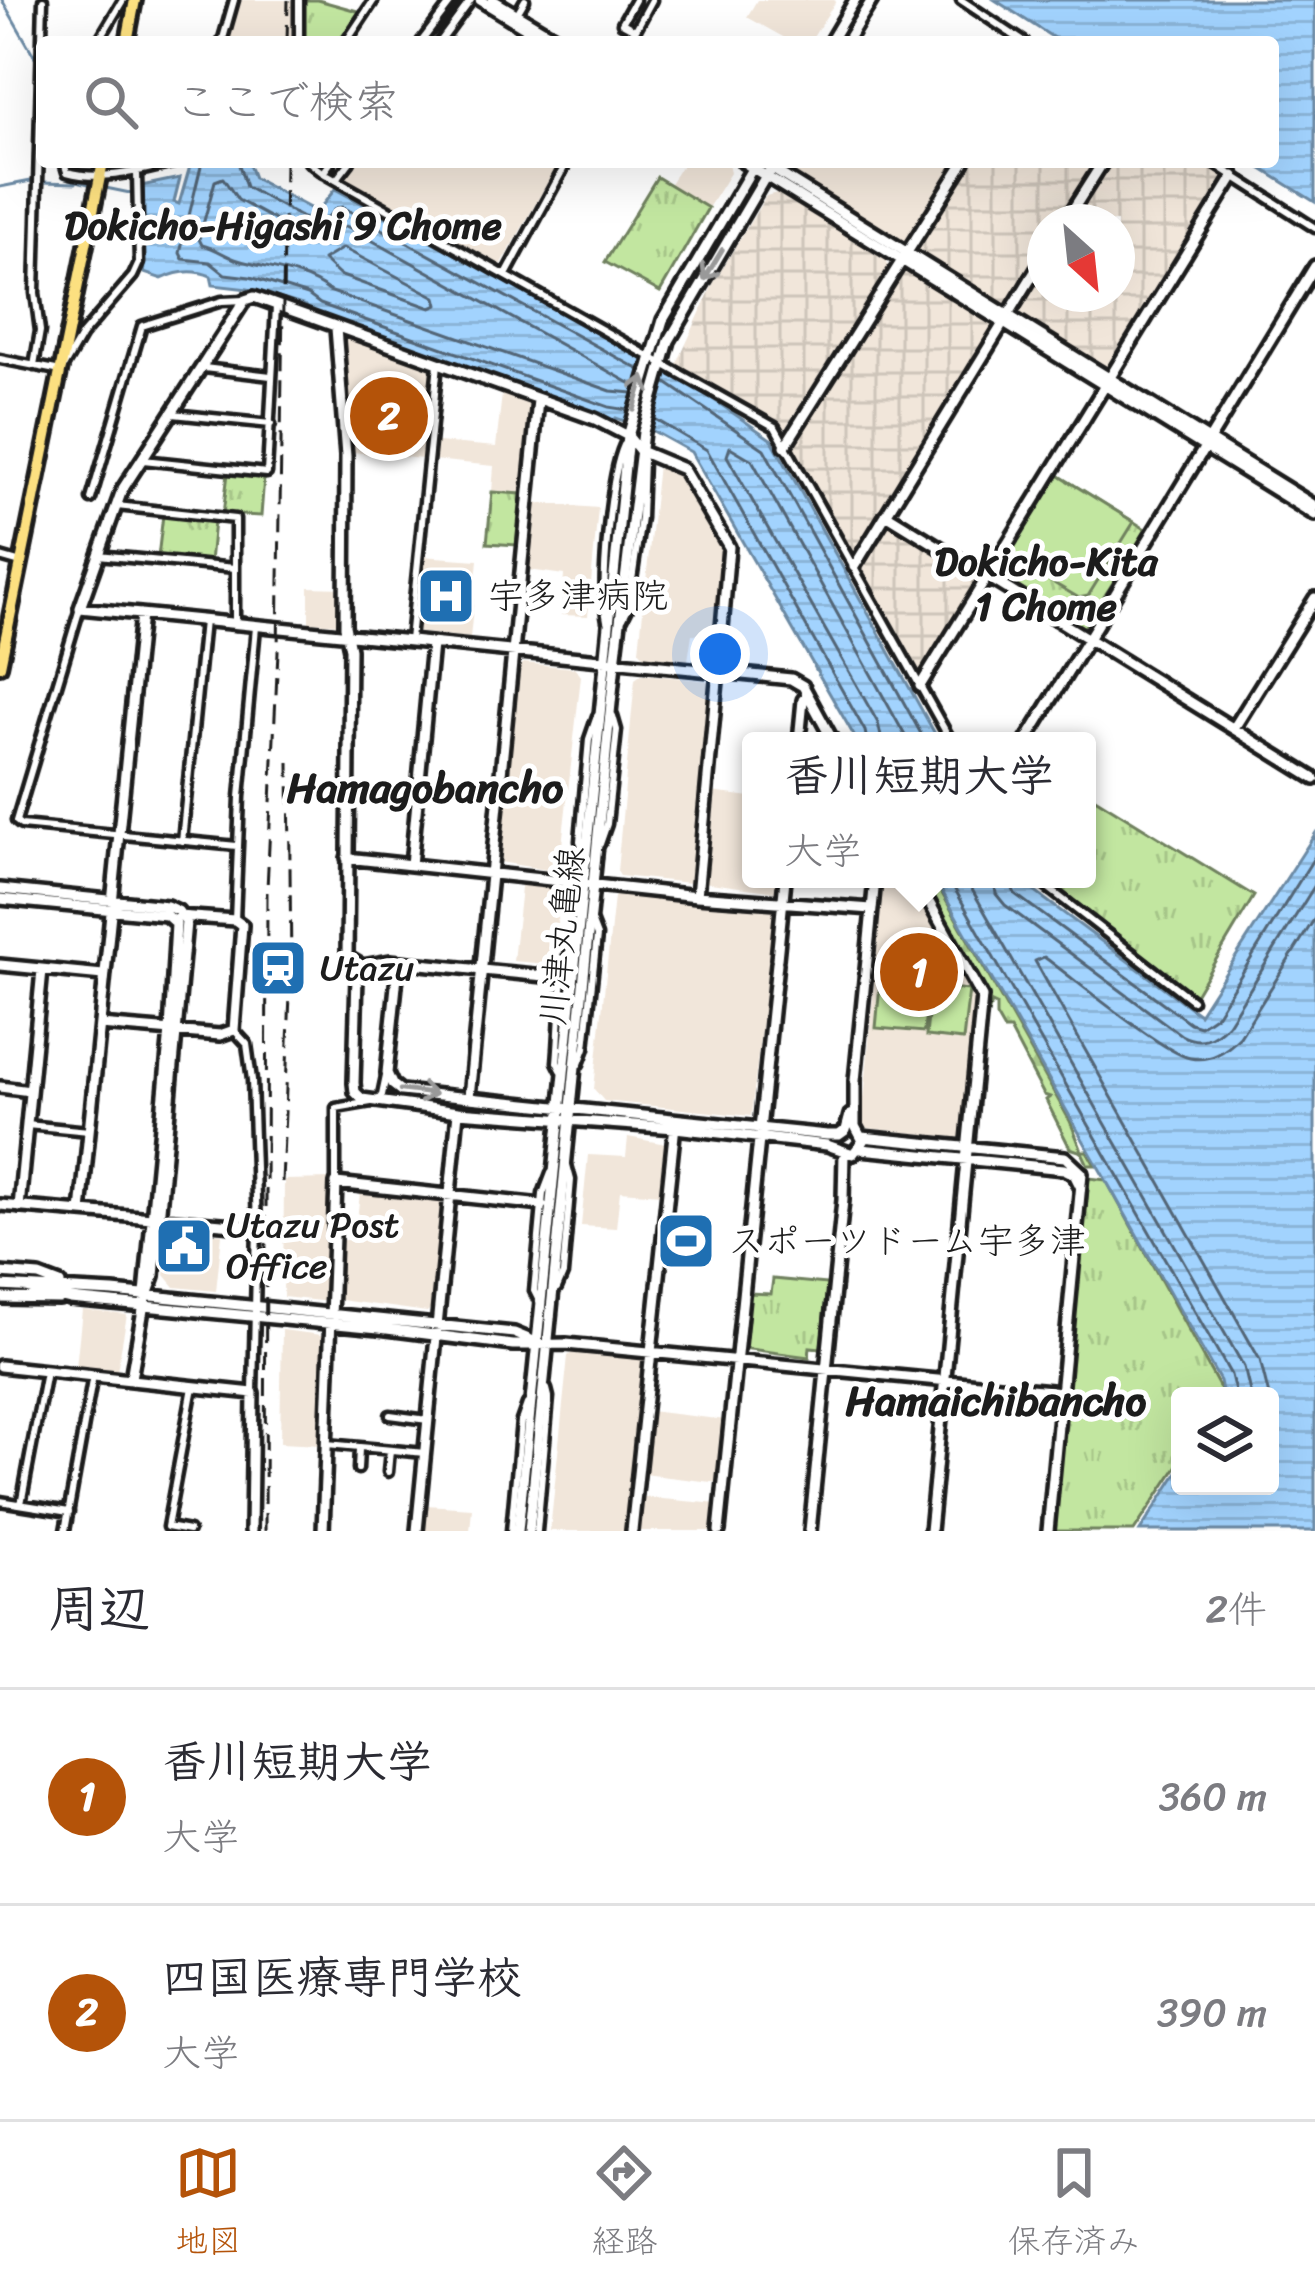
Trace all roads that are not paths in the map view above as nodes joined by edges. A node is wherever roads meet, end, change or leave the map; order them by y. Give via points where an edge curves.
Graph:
1 (43, 0) edge
2 (123, 0) edge
3 (135, 0) edge
4 (234, 0) edge
5 (299, 0) edge
6 (374, 0) edge
7 (452, 0) edge
8 (476, 0) edge
9 (493, 0) edge
10 (525, 0) edge
11 (634, 0) edge
12 (652, 0) edge
13 (855, 0) edge
14 (872, 0) edge
15 (961, 0) edge
16 (515, 17) junction
17 (635, 30) junction
18 (429, 32) junction
19 (42, 36) edge
20 (102, 36) edge
21 (128, 36) edge
22 (225, 36) edge
23 (298, 36) edge
24 (350, 36) edge
25 (426, 36) edge
26 (435, 36) edge
27 (446, 36) edge
28 (542, 36) edge
29 (551, 36) edge
30 (632, 36) edge
31 (834, 36) edge
32 (850, 36) edge
33 (1015, 36) edge
34 (38, 168) edge
35 (68, 168) edge
36 (155, 168) edge
37 (317, 168) edge
38 (327, 168) edge
39 (345, 168) edge
40 (563, 168) edge
41 (760, 168) edge
42 (760, 168) edge
43 (764, 168) edge
44 (960, 168) edge
45 (1099, 168) edge
46 (1221, 168) edge
47 (101, 171) edge
48 (136, 173) junction
49 (323, 173) junction
50 (1234, 176) junction
51 (336, 180) junction
52 (1076, 204) edge
53 (1315, 228) edge
54 (904, 256) junction
55 (1315, 266) edge
56 (506, 275) junction
57 (1027, 283) edge
58 (245, 300) junction
59 (276, 306) junction
60 (1005, 319) junction
61 (336, 328) junction
62 (650, 357) junction
63 (0, 359) edge
64 (662, 363) junction
65 (438, 364) junction
66 (34, 366) junction
67 (203, 368) junction
68 (61, 370) junction
69 (271, 376) junction
70 (1107, 381) junction
71 (538, 400) junction
72 (173, 414) junction
73 (271, 424) junction
74 (628, 432) junction
75 (1208, 444) junction
76 (785, 446) junction
77 (640, 451) junction
78 (143, 460) junction
79 (91, 499) dead end
80 (114, 506) junction
81 (1315, 506) edge
82 (886, 514) junction
83 (1315, 515) edge
84 (98, 555) junction
85 (0, 557) edge
86 (21, 563) junction
87 (854, 566) junction
88 (235, 568) junction
89 (987, 575) junction
90 (1315, 598) edge
91 (80, 608) junction
92 (141, 614) junction
93 (204, 620) junction
94 (614, 624) junction
95 (235, 625) junction
96 (256, 627) junction
97 (346, 635) junction
98 (1088, 638) junction
99 (410, 641) junction
100 (432, 644) junction
101 (512, 652) junction
102 (610, 663) junction
103 (0, 666) edge
104 (718, 673) junction
105 (920, 686) junction
106 (808, 695) junction
107 (605, 707) junction
108 (1234, 728) junction
109 (800, 732) edge
110 (828, 732) edge
111 (946, 732) edge
112 (1031, 732) edge
113 (1315, 779) edge
114 (117, 835) junction
115 (182, 841) junction
116 (237, 846) junction
117 (347, 858) junction
118 (411, 865) junction
119 (492, 873) junction
120 (589, 884) junction
121 (784, 888) edge
122 (874, 888) edge
123 (921, 888) edge
124 (1049, 888) edge
125 (0, 889) edge
126 (697, 896) junction
127 (0, 899) edge
128 (782, 904) junction
129 (111, 905) junction
130 (872, 909) junction
131 (177, 916) junction
132 (235, 920) junction
133 (578, 926) junction
134 (382, 964) junction
135 (0, 965) edge
136 (409, 965) junction
137 (362, 966) junction
138 (42, 970) junction
139 (482, 970) junction
140 (104, 975) junction
141 (398, 976) junction
142 (565, 978) junction
143 (1192, 1000) dead end
144 (100, 1025) junction
145 (234, 1030) junction
146 (174, 1031) junction
147 (387, 1072) junction
148 (563, 1073) junction
149 (0, 1087) edge
150 (30, 1090) junction
151 (469, 1097) junction
152 (374, 1102) junction
153 (560, 1107) junction
154 (458, 1112) junction
155 (567, 1116) junction
156 (675, 1124) junction
157 (27, 1125) junction
158 (89, 1131) junction
159 (759, 1134) junction
160 (850, 1142) junction
161 (968, 1155) junction
162 (554, 1168) junction
163 (336, 1184) junction
164 (450, 1194) junction
165 (0, 1205) edge
166 (542, 1205) junction
167 (19, 1207) junction
168 (81, 1212) junction
169 (155, 1220) junction
170 (256, 1227) junction
171 (0, 1273) edge
172 (0, 1286) edge
173 (70, 1293) junction
174 (0, 1298) edge
175 (145, 1298) junction
176 (540, 1305) junction
177 (255, 1310) junction
178 (333, 1319) junction
179 (437, 1331) junction
180 (542, 1342) junction
181 (650, 1352) junction
182 (736, 1360) junction
183 (0, 1366) edge
184 (826, 1368) junction
185 (46, 1371) junction
186 (93, 1376) junction
187 (130, 1378) junction
188 (944, 1382) junction
189 (194, 1388) junction
190 (1061, 1392) junction
191 (253, 1393) junction
192 (390, 1415) dead end
193 (428, 1420) junction
194 (327, 1444) junction
195 (360, 1447) junction
196 (390, 1450) junction
197 (424, 1453) junction
198 (358, 1469) dead end
199 (388, 1472) dead end
200 (0, 1501) edge
201 (21, 1504) junction
202 (69, 1512) junction
203 (65, 1531) edge
204 (189, 1531) edge
205 (251, 1531) edge
206 (323, 1531) edge
207 (417, 1531) edge
208 (515, 1531) edge
209 (533, 1531) edge
210 (632, 1531) edge
211 (719, 1531) edge
212 (810, 1531) edge
213 (930, 1531) edge
214 (1048, 1531) edge

1 - 19 street
2 - 20 street
3 - 21 main road
4 - 22 street
5 - 23 street
6 - 24 street
7 - 18 street
8 - 16 street
8 - 27 street
9 - 16 street
10 - 16 street
11 - 17 street via 622,23
12 - 17 street
13 - 31 street
14 - 32 street
15 - 33 street
16 - 28 street
16 - 29 street
17 - 30 street
18 - 25 street
18 - 26 street
34 - 66 street
35 - 47 street
36 - 48 street
37 - 49 street
38 - 49 street
39 - 51 street
40 - 56 street
41 - 62 street, 川津丸亀線 via 680,287
42 -> 64 street, 川津丸亀線
43 - 54 street
44 - 54 street
45 - 52 street
46 - 50 street
47 - 48 street
47 - 68 main road
48 - 68 street via 139,263
49 - 51 street
50 - 53 street
50 - 70 street
51 - 56 street
54 - 60 street
54 - 76 street
55 - 75 street
56 - 62 street
57 - 60 street
58 - 59 street
58 - 67 street
58 - 79 street via 142,326
59 - 61 street
59 - 69 street
60 - 70 street
60 - 82 street
61 - 65 street
61 - 97 street
62 - 64 street
74 -> 62 street, 川津丸亀線
63 - 66 street
64 - 76 street via 775,427
64 - 77 street, 川津丸亀線
65 - 71 street
65 - 99 street
66 - 68 street
67 - 69 street
67 - 72 street
68 - 86 main road
69 - 73 street
70 - 75 street
70 - 89 street
71 - 74 street
71 - 101 street
72 - 73 street
72 - 78 street
73 - 78 street via 267,473
74 - 77 street
74 - 94 street, 川津丸亀線
75 - 81 street
75 - 83 street
75 - 98 street
76 - 87 street
77 - 94 street, 川津丸亀線
77 - 104 street via 683,469 729,548
78 - 80 street
80 - 84 street
80 - 88 street via 235,519
82 - 87 street
82 - 89 street
84 - 88 street
84 - 91 street
85 - 86 street
86 - 103 main road
87 - 105 street
88 - 95 street
89 - 98 street
89 - 105 street
90 - 108 street
91 - 92 street
91 - 114 street via 16,821
92 - 93 street
92 - 114 street
93 - 95 street
93 - 115 street
94 - 102 street, 川津丸亀線
95 - 96 street
96 - 97 street
96 - 116 street
97 - 99 street
97 - 117 street
98 - 108 street
98 - 112 street
99 - 100 street
100 - 101 street
100 - 118 street
101 - 102 street
101 - 119 street
102 - 104 street
102 - 107 street, 川津丸亀線
104 - 106 street via 791,679
104 - 126 street
105 - 111 street
106 - 109 street
106 - 110 street
107 - 120 street, 川津丸亀線
107 - 120 street, 川津丸亀線 via 585,854
108 - 113 street
114 - 115 street
114 - 129 street
115 - 116 street
116 - 132 street
117 - 118 street
117 - 137 street via 347,957
118 - 119 street
119 - 120 street
119 - 139 street
120 - 126 street
120 - 133 street, 川津丸亀線
120 - 155 street, 川津丸亀線
121 - 128 street
122 - 130 street
123 - 161 street via 981,994
124 - 143 street
125 - 129 street
126 - 128 street
127 - 129 street
128 - 130 street
128 - 159 street
129 - 131 street via 167,906
129 - 140 street
130 - 160 street
131 - 132 street
131 - 146 street
132 - 145 street via 244,930
133 - 142 street
133 - 148 street, 川津丸亀線
134 - 136 street
134 - 137 street
134 - 141 street
135 - 138 street
136 - 139 street
136 - 141 street
137 - 152 street via 354,1084 357,1096
138 - 140 street
138 - 150 street
139 - 142 street
139 - 151 street
140 - 144 street
141 - 147 street
142 - 148 street via 557,1062
144 - 146 street
144 - 158 street
145 - 146 street
145 - 170 street via 249,1049
146 - 169 street
147 -> 151 street via 401,1091
147 - 152 street
148 - 153 street, 川津丸亀線
149 - 150 street
150 - 157 street
151 - 153 street
152 - 154 street
152 - 163 street via 336,1108
153 - 155 street
154 - 155 street
154 - 164 street
155 - 156 street
155 - 162 street, 川津丸亀線
155 - 180 street, 川津丸亀線
156 - 159 street
156 - 181 street
157 - 158 street
157 - 167 street
158 - 168 street
159 - 160 street
159 - 182 street
160 - 161 street
160 - 184 street
161 - 188 street
161 - 190 street via 1064,1163 1074,1174 1081,1192
162 - 166 street
162 - 176 street, 川津丸亀線
163 - 164 street
163 - 178 street
164 - 166 street
164 - 179 street
165 - 167 street
166 - 176 street via 534,1291
167 - 168 street
168 - 169 street
169 - 170 street
169 - 175 street
170 - 177 street
171 - 173 street via 39,1276
172 - 173 street
173 - 174 street
173 - 175 street
175 - 177 street
175 - 187 street
176 - 180 street, 川津丸亀線
177 - 178 street
177 - 191 street
178 - 179 street
178 - 194 street
179 - 180 street via 513,1345
179 - 193 street
180 - 181 street
180 - 208 street, 川津丸亀線
180 - 209 street, 川津丸亀線
181 - 182 street
181 - 210 street
182 - 184 street
182 - 211 street
183 - 185 street
184 - 188 street
184 - 212 street
185 - 186 street
185 - 201 street
186 - 187 street
186 - 202 street
187 - 189 street
188 - 190 street
188 - 213 street
189 - 191 street
189 - 204 street via 167,1526
190 - 214 street
191 - 205 street
192 - 193 street
193 - 197 street
194 - 195 street
194 - 206 street
195 - 196 street
195 - 198 street
196 - 197 street
196 - 199 street
197 - 207 street
200 - 201 street
201 - 202 street
202 - 203 street

